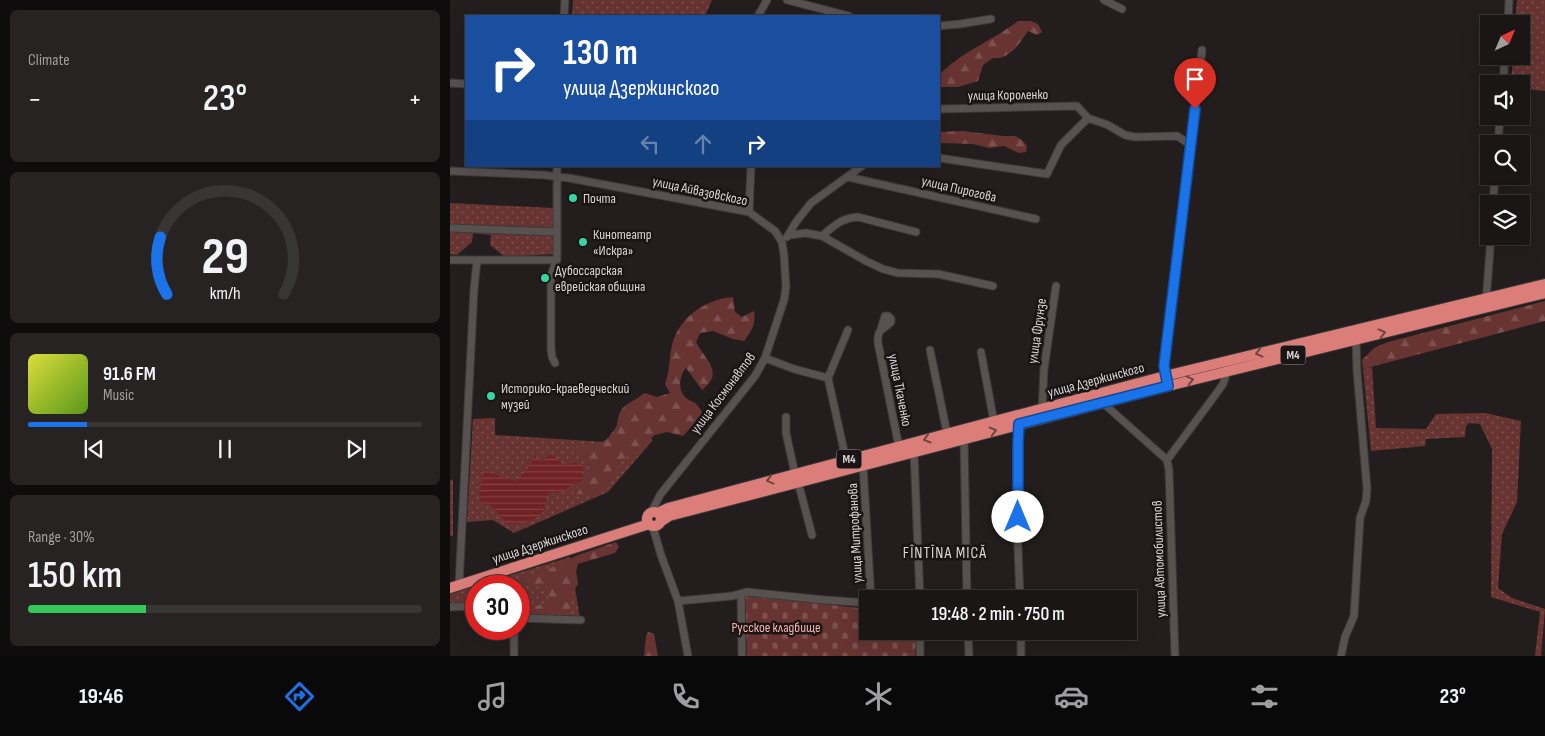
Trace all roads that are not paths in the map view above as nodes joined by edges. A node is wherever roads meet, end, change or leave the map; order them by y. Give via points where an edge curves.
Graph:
1 (565, 0) edge
2 (766, 0) edge
3 (787, 0) edge
4 (1104, 0) edge
5 (1509, 0) edge
6 (1122, 9) dead end
7 (564, 15) edge
8 (758, 15) edge
9 (845, 15) edge
10 (1508, 15) edge
11 (991, 19) dead end
12 (940, 26) edge
13 (1202, 50) dead end
14 (450, 83) edge
15 (465, 84) edge
16 (940, 109) edge
17 (1088, 118) junction
18 (1191, 145) junction
19 (940, 158) edge
20 (557, 167) edge
21 (751, 167) edge
22 (861, 167) edge
23 (450, 170) edge
24 (557, 176) junction
25 (848, 177) junction
26 (748, 212) junction
27 (1036, 219) dead end
28 (450, 228) edge
29 (774, 231) joint
30 (557, 232) junction
31 (916, 232) dead end
32 (790, 235) junction
33 (822, 236) junction
34 (782, 242) junction
35 (1490, 245) edge
36 (450, 260) edge
37 (557, 260) junction
38 (477, 261) junction
39 (1545, 284) edge
40 (993, 286) dead end
41 (1056, 286) dead end
42 (1545, 293) edge
43 (1486, 303) junction
44 (881, 329) dead end
45 (848, 330) dead end
46 (1356, 339) junction
47 (930, 350) dead end
48 (981, 352) dead end
49 (766, 358) junction
50 (556, 364) dead end
51 (1227, 372) junction
52 (828, 378) junction
53 (1166, 381) junction
54 (1103, 403) junction
55 (1042, 413) junction
56 (786, 417) dead end
57 (994, 422) junction
58 (1019, 424) junction
59 (947, 433) junction
60 (964, 439) junction
61 (899, 447) junction
62 (914, 452) junction
63 (846, 460) junction
64 (1167, 460) junction
65 (863, 465) junction
66 (797, 478) junction
67 (652, 521) junction
68 (812, 535) dead end
69 (455, 586) edge
70 (871, 590) edge
71 (920, 590) edge
72 (967, 590) edge
73 (1020, 590) edge
74 (741, 594) junction
75 (678, 601) junction
76 (859, 602) edge
77 (465, 606) edge
78 (450, 607) edge
79 (530, 618) edge
80 (581, 620) dead end
81 (514, 640) edge
82 (920, 640) edge
83 (968, 640) edge
84 (1021, 640) edge
85 (514, 656) edge
86 (688, 656) edge
87 (742, 656) edge
88 (920, 656) edge
89 (969, 656) edge
90 (1021, 656) edge
91 (1175, 656) edge
92 (1342, 656) edge

1 - 7 street
2 - 8 street
3 - 9 street
4 - 6 street
5 - 10 street
11 - 12 street
13 - 18 street
14 - 15 street
16 - 17 street, улица Короленко via 1077,106
17 - 18 street via 1125,135 1177,136
17 - 19 street via 1061,145 1047,174
18 - 53 street via 1164,366
20 - 24 street
21 - 26 street
22 - 25 street
23 - 24 street, улица Айвазовского
24 - 26 street, улица Айвазовского
24 - 30 street
25 - 27 street, улица Пирогова
25 - 32 street via 811,203
26 - 29 street, улица Айвазовского
28 - 30 street
29 - 34 street, улица Космонавтов
30 - 37 street
31 - 33 street via 858,217 843,219
32 - 33 street
32 - 34 street
33 - 40 street via 883,269 898,273 938,274
34 - 49 street, улица Космонавтов via 785,294
35 - 43 street
36 - 38 street
37 - 38 street
37 - 50 street via 551,276 551,348
38 - 69 street
39 - 43 highway, улица Дзержинского / M4
41 - 55 street, улица Фрунзе via 1044,370
42 - 43 highway, улица Дзержинского / M4
46 -> 43 highway, улица Дзержинского / M4
43 -> 53 highway, улица Дзержинского / M4
44 - 61 street, улица Ткаченко via 878,338
45 - 52 street
46 - 51 highway, улица Дзержинского / M4
46 - 92 street via 1367,489 1360,518 1354,616 1345,637
47 - 59 street
48 - 57 street
49 - 52 street
49 - 67 street, улица Космонавтов via 656,501
53 -> 51 highway, улица Дзержинского / M4
51 - 64 street via 1223,384
52 - 63 street
53 - 54 highway, улица Дзержинского / M4
53 - 55 highway, улица Дзержинского / M4
54 - 55 highway, улица Дзержинского / M4
54 - 64 street
55 - 57 highway, улица Дзержинского / M4
55 - 58 highway, улица Дзержинского / M4
56 - 66 street via 786,434
57 - 59 highway, улица Дзержинского / M4
60 -> 58 highway, улица Дзержинского / M4
58 - 73 street
59 -> 61 highway, улица Дзержинского / M4
60 - 62 highway, улица Дзержинского / M4
60 - 72 street
61 - 63 highway, улица Дзержинского / M4
62 - 65 highway, улица Дзержинского / M4
62 - 71 street
63 - 66 highway, улица Дзержинского / M4
64 - 91 street, улица Автомобилистов
65 - 66 highway, улица Дзержинского / M4
65 - 70 street, улица Митрофанова
66 - 67 highway, улица Дзержинского / M4 via 668,508
66 - 68 street
67 - 69 highway, улица Дзержинского / M4
67 - 75 street
74 - 75 street
74 - 76 street
74 - 87 street
75 - 86 street
77 - 78 street
79 - 80 street
81 - 85 street
82 - 88 street
83 - 89 street
84 - 90 street

